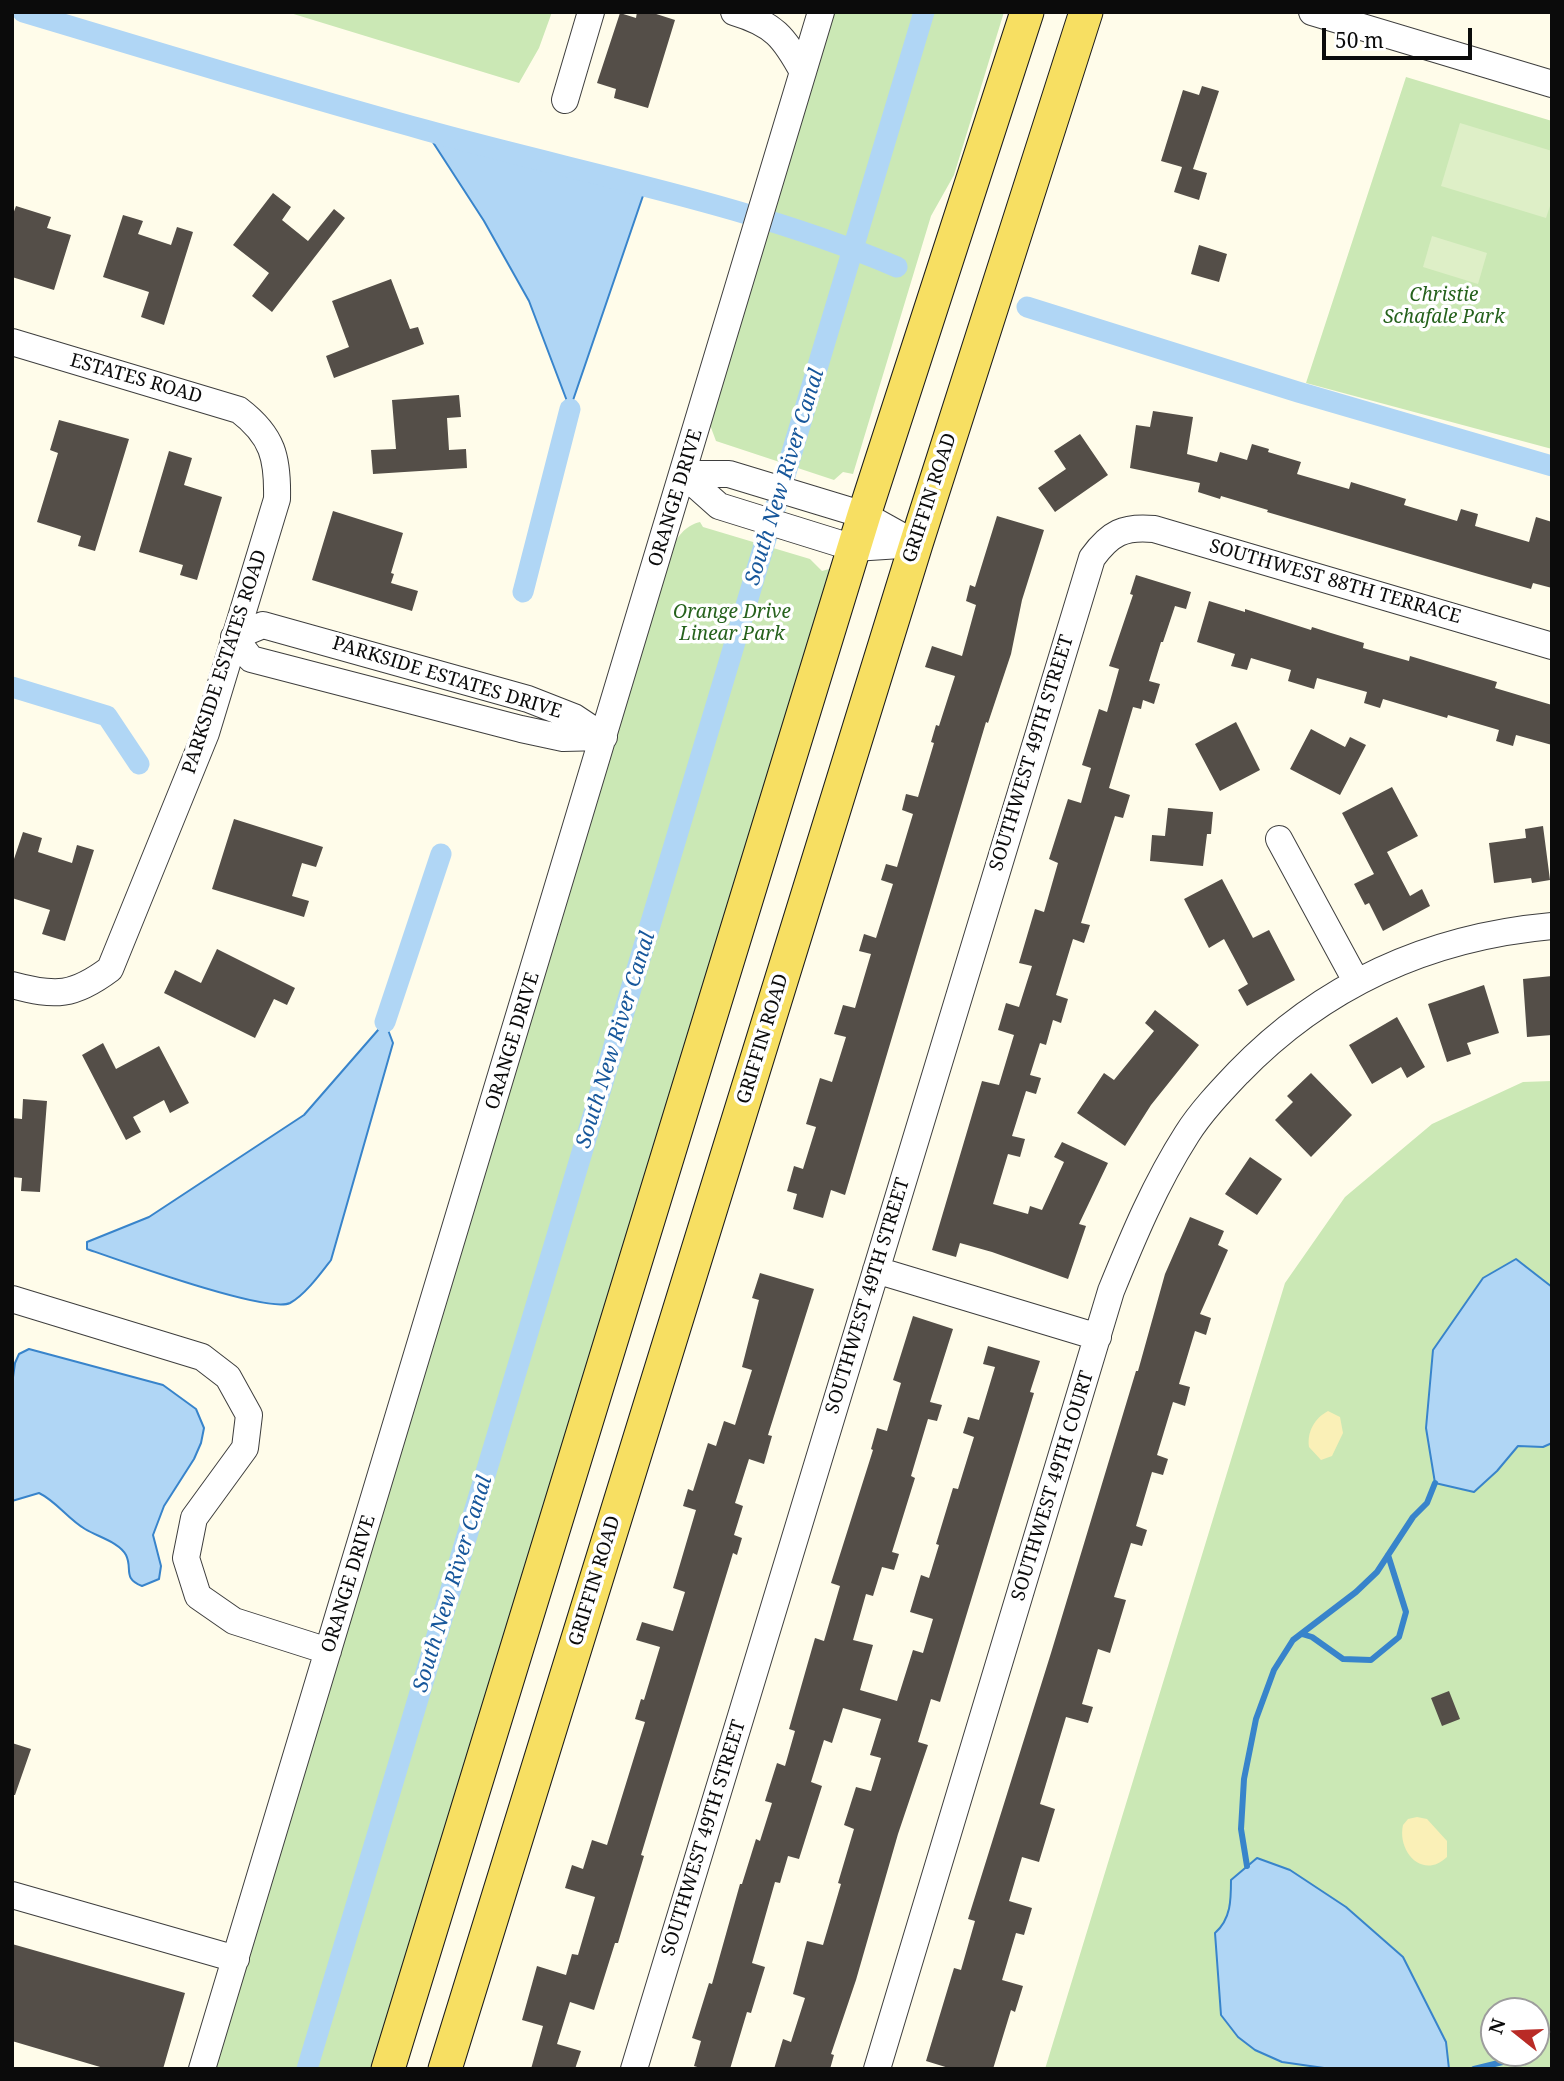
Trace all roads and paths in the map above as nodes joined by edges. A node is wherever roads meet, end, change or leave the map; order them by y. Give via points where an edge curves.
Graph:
1 (592, 12) edge
2 (734, 12) edge
3 (821, 12) edge
4 (1027, 12) edge
5 (1086, 12) edge
6 (1312, 12) edge
7 (803, 72) junction
8 (1552, 84) edge
9 (565, 100) dead end
10 (12, 342) edge
11 (257, 423) joint
12 (683, 474) junction
13 (850, 510) junction
14 (1118, 533) joint
15 (840, 543) junction
16 (916, 544) junction
17 (234, 637) junction
18 (1552, 646) edge
19 (392, 661) junction
20 (382, 693) junction
21 (604, 737) junction
22 (1279, 839) dead end
23 (1552, 926) edge
24 (1356, 981) junction
25 (12, 985) edge
26 (876, 1270) junction
27 (12, 1299) edge
28 (1098, 1337) junction
29 (328, 1651) junction
30 (12, 1895) edge
31 (236, 1959) junction
32 (202, 2069) edge
33 (388, 2069) edge
34 (445, 2069) edge
35 (634, 2069) edge
36 (877, 2069) edge

1 - 9 street
2 - 7 street via 772,28
3 - 7 street, ORANGE DRIVE
4 - 13 main road
5 - 16 main road, GRIFFIN ROAD
6 - 8 street
7 - 12 street, ORANGE DRIVE
10 - 11 street, ESTATES ROAD via 222,404
11 - 17 street, PARKSIDE ESTATES ROAD via 270,442 278,470 277,499
12 - 13 street via 729,474
12 - 15 street via 719,506
12 - 21 street, ORANGE DRIVE
13 - 15 main road
13 - 16 street
14 - 18 street, SOUTHWEST 88TH TERRACE via 1130,528 1154,529
14 - 26 street, SOUTHWEST 49TH STREET via 1092,558 1080,593
15 - 16 street
15 - 33 main road
16 - 34 main road, GRIFFIN ROAD
17 - 19 street, PARKSIDE ESTATES DRIVE via 263,625
17 - 20 street, PARKSIDE ESTATES DRIVE via 251,659
17 - 25 street, PARKSIDE ESTATES ROAD via 206,733 110,969 89,985 66,993
19 - 20 street
19 - 21 street, PARKSIDE ESTATES DRIVE via 528,699 574,717
20 - 21 street, PARKSIDE ESTATES DRIVE via 563,738
21 - 29 street, ORANGE DRIVE
22 - 24 street
23 - 24 street, SOUTHWEST 49TH COURT via 1442,946
24 - 28 street, SOUTHWEST 49TH COURT via 1309,1010 1266,1045 1188,1133 1146,1205 1111,1291
26 - 28 street
26 - 35 street, SOUTHWEST 49TH STREET
27 - 29 street via 202,1357 228,1377 249,1415 245,1448 194,1518 186,1558 198,1596 234,1621
28 - 36 street, SOUTHWEST 49TH COURT
29 - 31 street, ORANGE DRIVE
30 - 31 street
31 - 32 street, ORANGE DRIVE

